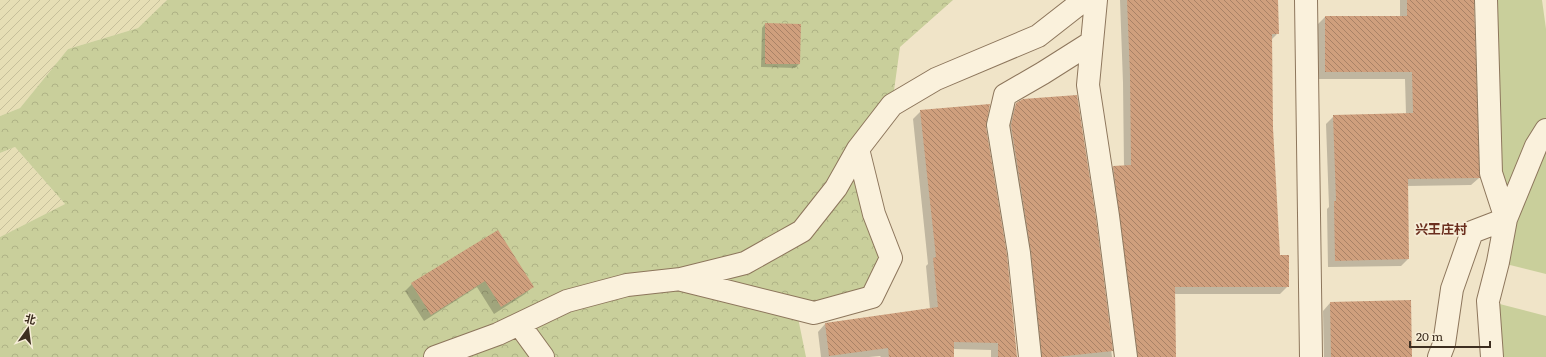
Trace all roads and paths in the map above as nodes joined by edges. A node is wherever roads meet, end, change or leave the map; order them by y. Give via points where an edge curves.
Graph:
1 (1084, 0) edge
2 (1096, 0) edge
3 (1306, 0) edge
4 (1486, 0) edge
5 (1092, 42) junction
6 (1546, 130) edge
7 (858, 150) junction
8 (1506, 219) junction
9 (681, 279) junction
10 (519, 324) junction
11 (435, 357) edge
12 (543, 357) edge
13 (1030, 357) edge
14 (1126, 357) edge
15 (1311, 357) edge
16 (1439, 357) edge
17 (1492, 357) edge

1 - 7 street via 1038,36 936,79 892,105
2 - 5 street
3 - 15 street
4 - 8 street via 1491,173
5 - 13 street via 1005,95 998,125 1019,253
5 - 14 street via 1088,84
6 - 8 street via 1536,146
7 - 9 street via 836,188 802,231 745,263
7 - 9 street via 874,214 892,258 872,297 814,313
8 - 16 street via 1472,232 1452,289 1444,344
8 - 17 street via 1488,302
9 - 10 street via 627,284 567,301
10 - 11 street
10 - 12 street

